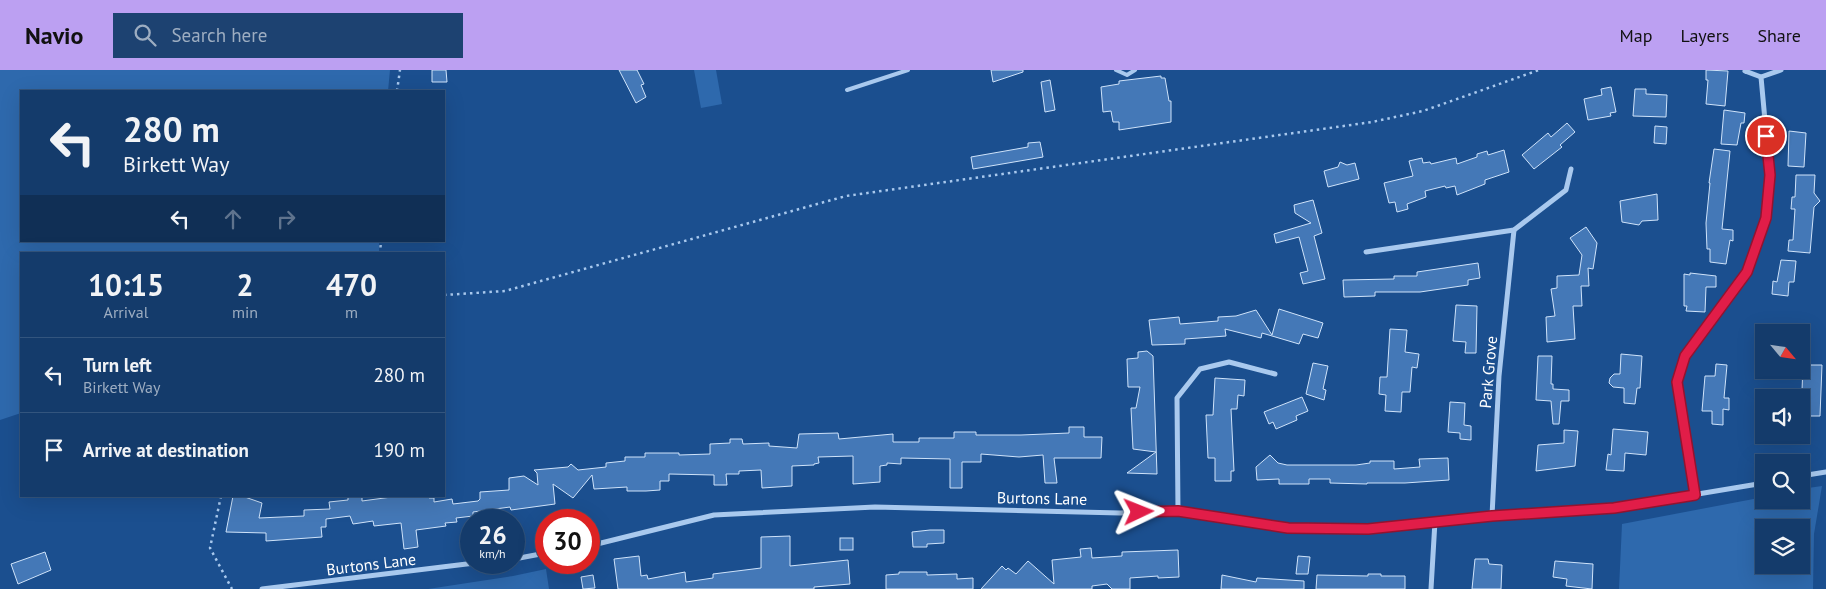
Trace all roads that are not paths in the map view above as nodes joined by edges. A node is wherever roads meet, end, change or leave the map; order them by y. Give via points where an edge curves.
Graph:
1 (908, 70) edge
2 (1116, 70) edge
3 (1135, 70) edge
4 (1781, 70) edge
5 (1744, 71) edge
6 (1761, 78) junction
7 (847, 90) dead end
8 (1571, 169) dead end
9 (1514, 230) junction
10 (1366, 252) dead end
11 (1275, 374) dead end
12 (1826, 472) edge
13 (1810, 475) edge
14 (1755, 485) edge
15 (1695, 495) junction
16 (1178, 511) junction
17 (1492, 516) junction
18 (1434, 521) junction
19 (600, 543) edge
20 (460, 565) edge
21 (262, 589) edge
22 (1431, 589) edge

1 - 7 lane
2 - 3 lane via 1127,75
4 - 6 street
5 - 6 street
6 - 15 street via 1770,175 1766,218 1747,272 1685,356 1677,382
8 - 9 street via 1566,190
9 - 10 street
9 - 17 street, Park Grove via 1499,376
11 - 16 street via 1229,362 1200,369 1178,398
12 - 13 street
14 - 15 street, Burtons Lane
15 - 17 street, Burtons Lane via 1614,508
16 - 18 street, Burtons Lane via 1288,528 1368,529
16 - 19 street, Burtons Lane via 1120,513 875,507 714,515
17 - 18 street, Burtons Lane
18 - 22 street
20 - 21 street, Burtons Lane

